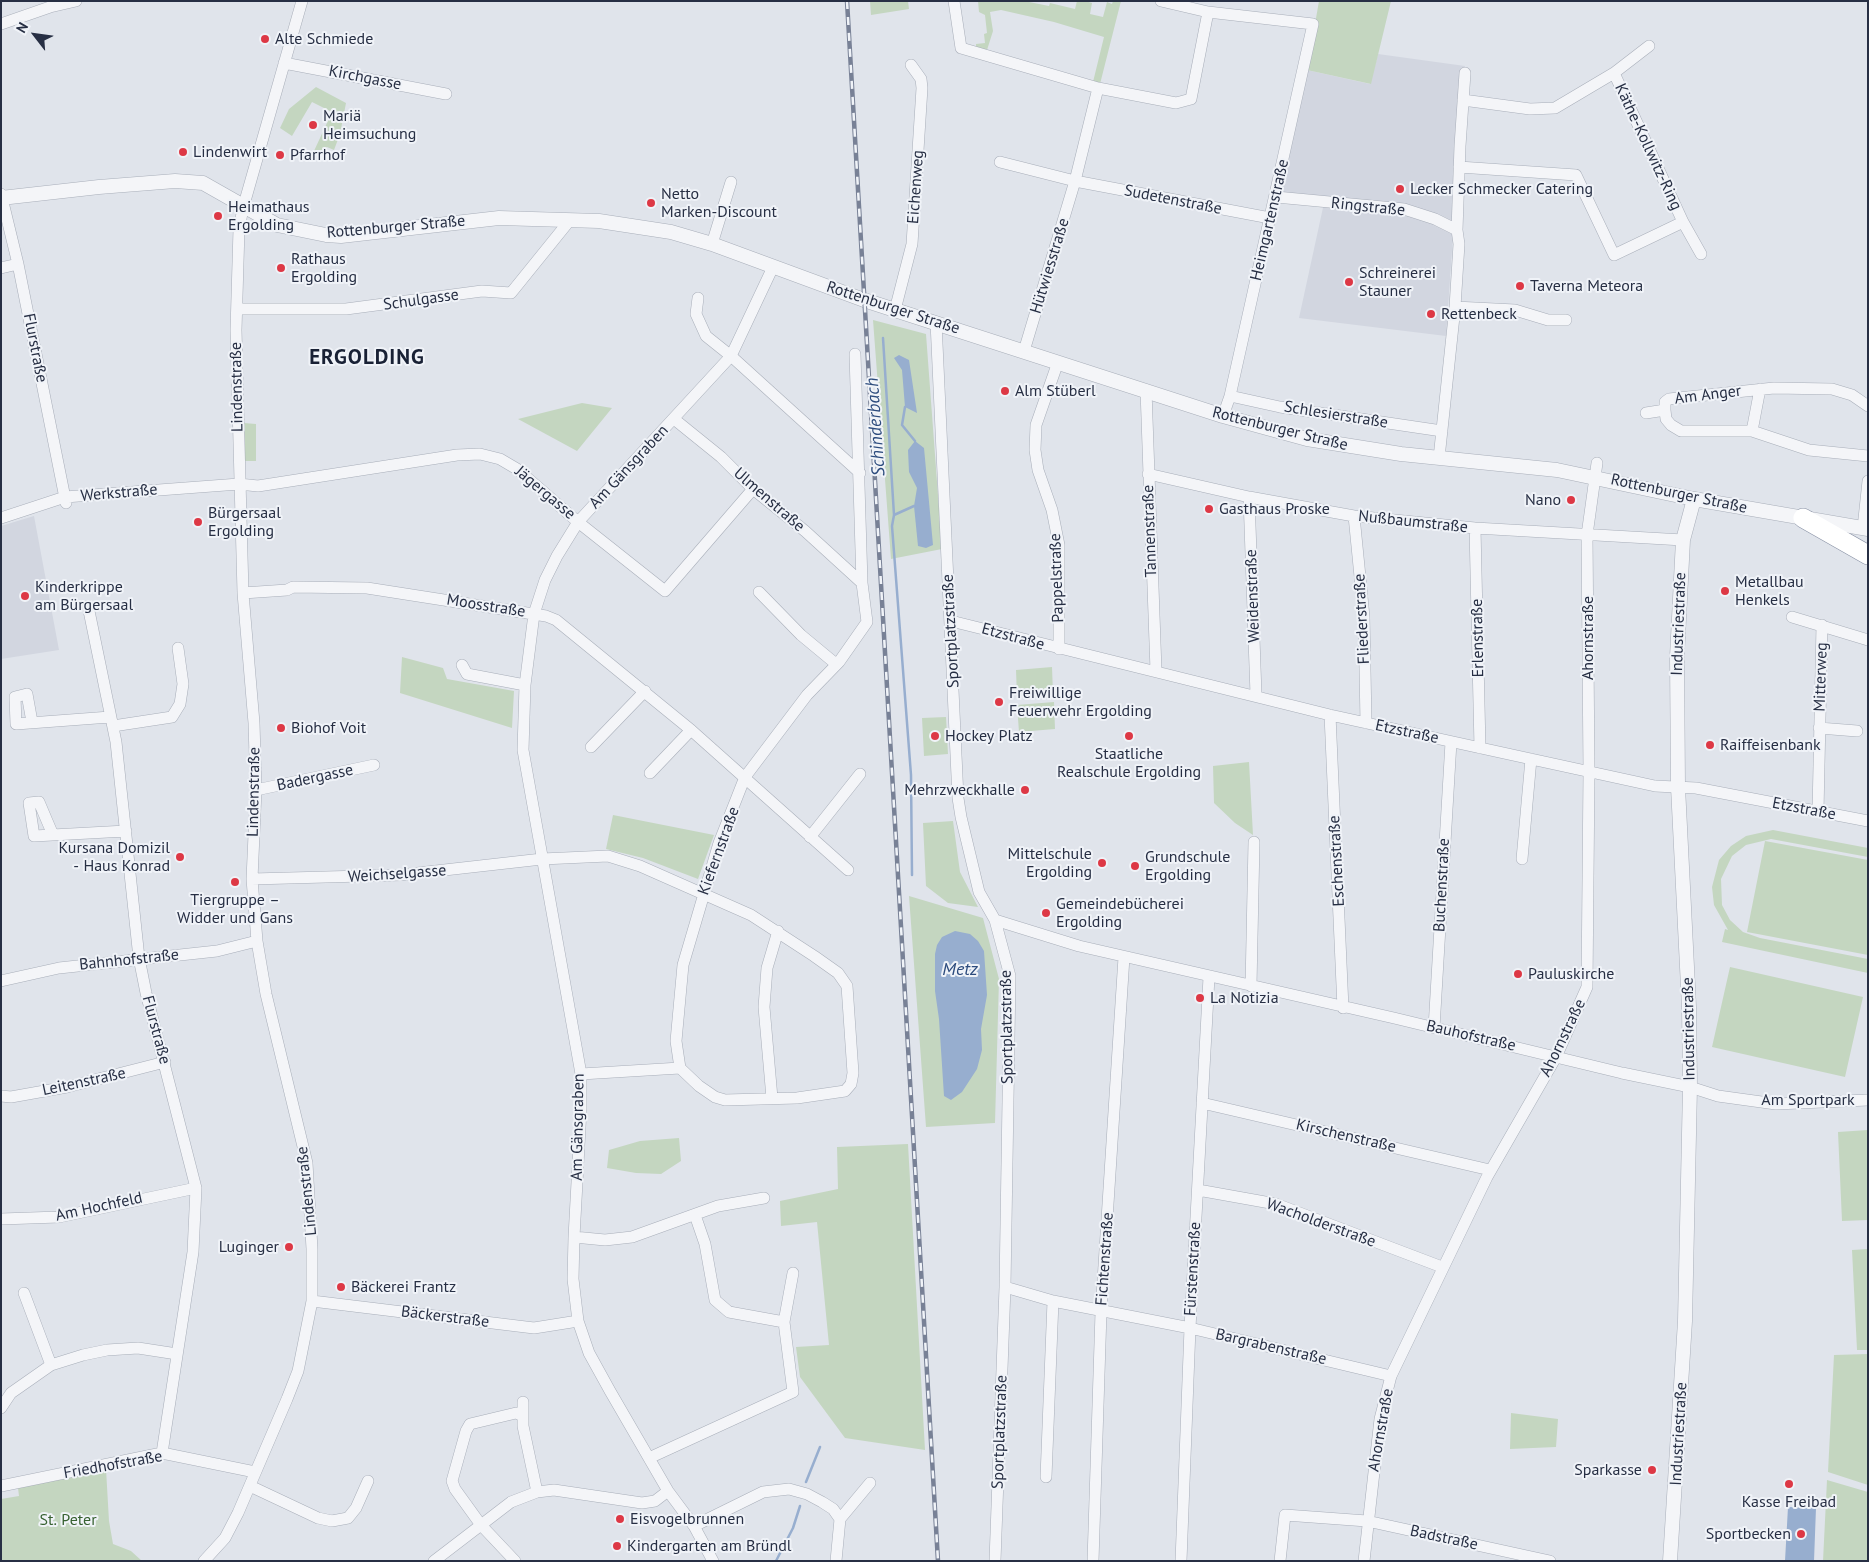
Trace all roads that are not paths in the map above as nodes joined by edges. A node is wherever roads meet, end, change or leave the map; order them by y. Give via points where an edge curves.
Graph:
1 (76, 1) edge
2 (302, 1) edge
3 (954, 1) edge
4 (1161, 1) edge
5 (49, 4) edge
6 (1208, 12) junction
7 (1, 24) edge
8 (1649, 46) dead end
9 (284, 63) junction
10 (910, 65) dead end
11 (1465, 72) dead end
12 (1614, 72) junction
13 (1098, 88) junction
14 (446, 94) dead end
15 (1463, 100) junction
16 (1000, 162) dead end
17 (1459, 166) junction
18 (731, 182) dead end
19 (1075, 182) junction
20 (2, 197) edge
21 (1276, 197) junction
22 (243, 208) junction
23 (1270, 218) junction
24 (570, 220) junction
25 (1683, 222) junction
26 (1457, 230) junction
27 (712, 244) junction
28 (1701, 254) dead end
29 (18, 264) junction
30 (1, 268) edge
31 (773, 268) junction
32 (698, 298) dead end
33 (1455, 307) junction
34 (236, 309) junction
35 (895, 310) junction
36 (1566, 320) dead end
37 (936, 322) junction
38 (1024, 351) junction
39 (855, 354) dead end
40 (731, 356) junction
41 (1058, 362) junction
42 (1760, 389) junction
43 (1146, 390) junction
44 (1230, 396) junction
45 (1868, 406) edge
46 (1665, 410) junction
47 (1646, 413) dead end
48 (1223, 416) junction
49 (674, 418) junction
50 (1442, 431) junction
51 (1752, 431) junction
52 (1868, 456) edge
53 (1439, 458) junction
54 (1597, 463) dead end
55 (860, 473) junction
56 (1148, 474) junction
57 (1594, 477) junction
58 (239, 484) junction
59 (1867, 488) edge
60 (753, 489) junction
61 (1249, 497) junction
62 (1694, 498) junction
63 (66, 500) junction
64 (1354, 516) junction
65 (1, 518) edge
66 (1803, 518) junction
67 (578, 522) junction
68 (1475, 528) junction
69 (1865, 528) edge
70 (1587, 535) junction
71 (1683, 540) junction
72 (1868, 555) edge
73 (862, 583) junction
74 (243, 592) junction
75 (760, 592) dead end
76 (88, 606) dead end
77 (534, 614) junction
78 (1792, 617) dead end
79 (951, 621) junction
80 (1822, 625) junction
81 (1868, 640) edge
82 (178, 648) dead end
83 (1059, 650) junction
84 (836, 664) junction
85 (462, 666) dead end
86 (1156, 671) junction
87 (525, 685) junction
88 (645, 691) junction
89 (1256, 695) junction
90 (1330, 715) junction
91 (32, 722) dead end
92 (112, 722) junction
93 (1366, 723) junction
94 (1819, 728) junction
95 (691, 730) junction
96 (1857, 731) dead end
97 (1451, 742) junction
98 (591, 747) dead end
99 (1480, 748) junction
100 (1531, 759) junction
101 (374, 765) dead end
102 (1589, 772) junction
103 (650, 773) dead end
104 (860, 774) dead end
105 (745, 777) junction
106 (1678, 787) junction
107 (256, 790) junction
108 (1818, 812) junction
109 (1868, 821) edge
110 (126, 831) junction
111 (53, 834) dead end
112 (810, 837) junction
113 (1254, 842) dead end
114 (542, 858) junction
115 (1522, 859) dead end
116 (848, 870) dead end
117 (252, 879) junction
118 (703, 893) junction
119 (995, 920) junction
120 (778, 931) junction
121 (257, 941) junction
122 (1124, 957) junction
123 (139, 958) junction
124 (1209, 977) junction
125 (1, 981) edge
126 (1251, 986) junction
127 (1343, 1008) junction
128 (1434, 1028) junction
129 (1556, 1058) junction
130 (165, 1062) junction
131 (680, 1068) junction
132 (581, 1074) junction
133 (1690, 1087) junction
134 (1, 1096) edge
135 (772, 1098) junction
136 (1868, 1100) edge
137 (1202, 1103) junction
138 (1490, 1170) junction
139 (196, 1188) junction
140 (1198, 1190) junction
141 (764, 1198) dead end
142 (695, 1215) junction
143 (1, 1220) edge
144 (574, 1237) junction
145 (1442, 1267) junction
146 (794, 1272) dead end
147 (1005, 1287) junction
148 (24, 1293) dead end
149 (1053, 1301) junction
150 (312, 1302) junction
151 (1102, 1312) junction
152 (578, 1321) junction
153 (784, 1322) junction
154 (1190, 1328) junction
155 (177, 1354) junction
156 (52, 1366) junction
157 (1391, 1376) junction
158 (524, 1402) dead end
159 (1, 1408) edge
160 (523, 1416) junction
161 (162, 1453) junction
162 (649, 1458) junction
163 (255, 1472) junction
164 (1046, 1476) dead end
165 (368, 1481) dead end
166 (870, 1484) dead end
167 (1, 1486) edge
168 (250, 1486) junction
169 (668, 1491) junction
170 (537, 1492) junction
171 (840, 1519) junction
172 (1367, 1521) junction
173 (481, 1525) junction
174 (694, 1526) junction
175 (204, 1561) edge
176 (434, 1561) edge
177 (515, 1561) edge
178 (713, 1561) edge
179 (836, 1561) edge
180 (995, 1561) edge
181 (1093, 1561) edge
182 (1181, 1561) edge
183 (1280, 1561) edge
184 (1364, 1561) edge
185 (1550, 1561) edge
186 (1670, 1561) edge

1 - 5 street
2 - 9 street, Lindenstraße
3 - 13 street via 961,48
4 - 6 street
5 - 7 street
6 - 13 street via 1192,99 1176,103
6 - 21 street, Heimgartenstraße via 1313,24
8 - 12 street, Käthe-Kollwitz-Ring
9 - 14 street, Kirchgasse
9 - 22 street, Lindenstraße
10 - 35 street, Eichenweg via 921,79 922,88 912,244
11 - 15 street
12 - 15 street, Käthe-Kollwitz-Ring via 1556,108 1530,109
12 - 25 street, Käthe-Kollwitz-Ring
13 - 19 street, Hütwiesstraße
15 - 17 street
16 - 19 street
17 - 25 street, Käthe-Kollwitz-Ring via 1576,175 1614,255
17 - 26 street
18 - 27 street
19 - 23 street, Sudetenstraße
19 - 38 street, Hütwiesstraße
20 - 22 street, Rottenburger Straße via 175,181 203,183
20 - 29 street, Flurstraße
21 - 23 street, Heimgartenstraße
21 - 26 street, Ringstraße via 1404,209
22 - 24 street, Rottenburger Straße via 296,231 333,235 499,218
22 - 34 street, Lindenstraße
23 - 44 street, Heimgartenstraße
24 - 27 street, Rottenburger Straße via 625,224 671,232
24 - 34 street, Schulgasse via 511,293 482,291 346,309
25 - 28 street, Käthe-Kollwitz-Ring
26 - 33 street
27 - 31 street, Rottenburger Straße
29 - 30 street
29 - 63 street, Flurstraße
31 - 35 street, Rottenburger Straße
31 - 40 street, Am Gänsgraben
32 - 40 street via 696,314 706,336
33 - 36 street via 1515,310 1548,320
33 - 50 street
34 - 58 street, Lindenstraße
35 - 37 street, Rottenburger Straße
37 - 38 street, Rottenburger Straße
37 - 79 street, Sportplatzstraße
38 - 41 street, Rottenburger Straße
39 - 55 street, Kiefernstraße
40 - 49 street, Am Gänsgraben
40 - 55 street
41 - 43 street, Rottenburger Straße
41 - 83 street, Pappelstraße via 1036,425 1035,450 1059,545
42 - 45 street, Am Anger via 1832,389 1852,395
42 - 46 street, Am Anger via 1669,399 1665,402
42 - 51 street, Am Anger
43 - 48 street, Rottenburger Straße
43 - 56 street, Tannenstraße
44 - 48 street, Heimgartenstraße
44 - 50 street, Schlesierstraße via 1280,407
46 - 47 street, Am Anger
46 - 51 street, Am Anger via 1666,419 1681,431
48 - 53 street, Rottenburger Straße via 1352,448
49 - 60 street, Ulmenstraße
49 - 67 street, Am Gänsgraben
50 - 53 street
51 - 52 street, Am Anger via 1809,450
53 - 57 street, Rottenburger Straße
54 - 57 street
55 - 73 street, Kiefernstraße
56 - 61 street, Nußbaumstraße
56 - 86 street, Tannenstraße
57 - 62 street, Rottenburger Straße
57 - 70 street, Ahornstraße
58 - 63 street, Werkstraße
58 - 67 street, Jägergasse via 258,486 480,454 500,459 518,469
58 - 74 street, Lindenstraße
59 - 69 street
60 - 67 street, Jägergasse via 665,591
60 - 73 street, Ulmenstraße
61 - 64 street, Nußbaumstraße
61 - 89 street, Weidenstraße
62 - 66 street, Rottenburger Straße
62 - 71 street, Industriestraße
63 - 65 street, Werkstraße
64 - 68 street, Nußbaumstraße
64 - 93 street, Fliederstraße via 1364,616
66 - 69 street, Rottenburger Straße
66 - 72 highway
67 - 77 street, Am Gänsgraben via 545,580
68 - 70 street, Nußbaumstraße
68 - 99 street, Erlenstraße
70 - 71 street, Nußbaumstraße
70 - 102 street, Ahornstraße
71 - 106 street, Industriestraße via 1677,657
73 - 84 street, Kiefernstraße via 867,622
74 - 77 street, Moosstraße via 303,587 368,588
74 - 107 street, Lindenstraße
75 - 84 street via 801,635
76 - 92 street, Flurstraße
77 - 87 street, Am Gänsgraben
77 - 88 street, Moosstraße via 556,620
78 - 80 street, Mitterweg
79 - 83 street, Etzstraße
79 - 119 street, Sportplatzstraße via 961,817 979,892
80 - 81 street, Mitterweg
80 - 94 street, Mitterweg
82 - 92 street via 183,684 180,704 172,717
83 - 86 street, Etzstraße
84 - 105 street, Kiefernstraße via 807,695
85 - 87 street via 467,674
86 - 89 street, Etzstraße
87 - 114 street, Am Gänsgraben via 523,750
88 - 95 street, Moosstraße
88 - 98 street
89 - 90 street, Etzstraße
90 - 93 street, Etzstraße
90 - 127 street, Eschenstraße
91 - 92 street
92 - 110 street, Flurstraße
93 - 97 street, Etzstraße
94 - 96 street, Mitterweg
94 - 108 street, Mitterweg
95 - 103 street
95 - 105 street, Moosstraße
97 - 99 street, Etzstraße
97 - 128 street, Buchenstraße
99 - 100 street, Etzstraße
100 - 102 street, Etzstraße
100 - 115 street
101 - 107 street, Badergasse
102 - 106 street, Etzstraße via 1655,786
102 - 129 street, Ahornstraße via 1586,988
104 - 112 street
105 - 112 street, Moosstraße
105 - 118 street, Kiefernstraße via 718,844
106 - 108 street, Etzstraße
106 - 133 street, Industriestraße
107 - 117 street, Lindenstraße
108 - 109 street, Etzstraße
110 - 111 street
110 - 123 street, Flurstraße
112 - 116 street, Moosstraße
113 - 126 street
114 - 117 street, Weichselgasse via 400,876
114 - 118 street, Weichselgasse via 608,856
114 - 132 street, Am Gänsgraben
117 - 121 street, Lindenstraße
118 - 120 street, Weichselgasse
118 - 131 street, Kiefernstraße via 683,965 676,1041
119 - 122 street, Bauhofstraße
119 - 147 street, Sportplatzstraße via 1010,976
120 - 135 street via 767,968 764,1007
120 - 135 street, Weichselgasse via 844,979 852,1073 851,1084 845,1091
121 - 123 street, Bahnhofstraße via 217,951
121 - 150 street, Lindenstraße via 266,994 307,1163
122 - 124 street, Bauhofstraße
122 - 151 street, Fichtenstraße
123 - 125 street, Bahnhofstraße via 59,968
123 - 130 street, Flurstraße
124 - 126 street, Bauhofstraße
124 - 137 street, Fürstenstraße
126 - 127 street, Bauhofstraße
127 - 128 street, Bauhofstraße
128 - 129 street, Bauhofstraße
129 - 133 street, Bauhofstraße
129 - 138 street, Ahornstraße
130 - 134 street, Leitenstraße via 67,1087
130 - 139 street, Flurstraße
131 - 132 street
131 - 135 street via 699,1086 720,1099
132 - 144 street, Am Gänsgraben
133 - 136 street, Am Sportpark via 1718,1096 1776,1104
133 - 186 street, Industriestraße via 1685,1321
137 - 138 street, Kirschenstraße
137 - 140 street, Fürstenstraße
138 - 145 street, Ahornstraße
139 - 143 street, Am Hochfeld via 59,1218
139 - 155 street, Flurstraße via 193,1252
140 - 145 street, Wacholderstraße via 1276,1204
140 - 154 street, Fürstenstraße
141 - 142 street via 718,1206
142 - 144 street via 632,1237 606,1240
142 - 153 street via 705,1244 715,1300 729,1312
144 - 152 street, Am Gänsgraben via 573,1279
145 - 157 street, Ahornstraße
146 - 153 street
147 - 149 street, Bargrabenstraße
147 - 180 street, Sportplatzstraße
148 - 156 street
149 - 151 street, Bargrabenstraße
149 - 164 street
150 - 152 street, Bäckerstraße via 534,1328
150 - 163 street, Lindenstraße via 298,1370
151 - 154 street, Bargrabenstraße
151 - 181 street, Fichtenstraße
152 - 162 street, Am Gänsgraben via 589,1353
153 - 162 street via 794,1392
154 - 157 street, Bargrabenstraße
154 - 182 street, Fürstenstraße
155 - 156 street via 138,1348 107,1350
155 - 161 street, Flurstraße
156 - 159 street via 11,1394
157 - 172 street, Ahornstraße via 1380,1419
158 - 160 street
160 - 170 street
160 - 173 street via 516,1413 475,1422 466,1431 452,1481
161 - 163 street, Friedhofstraße
161 - 167 street, Friedhofstraße
162 - 169 street, Am Gänsgraben
163 - 168 street, Lindenstraße
165 - 168 street via 348,1518 332,1521 318,1518
166 - 171 street
168 - 175 street, Lindenstraße via 225,1538
169 - 170 street via 655,1501 642,1503 554,1490
169 - 174 street, Am Gänsgraben
170 - 173 street via 510,1502
171 - 174 street via 833,1509 807,1494 774,1490 751,1497
171 - 179 street
172 - 183 street, Badstraße via 1285,1514
172 - 184 street, Ahornstraße
172 - 185 street, Badstraße
173 - 176 street
173 - 177 street
174 - 178 street, Am Gänsgraben

